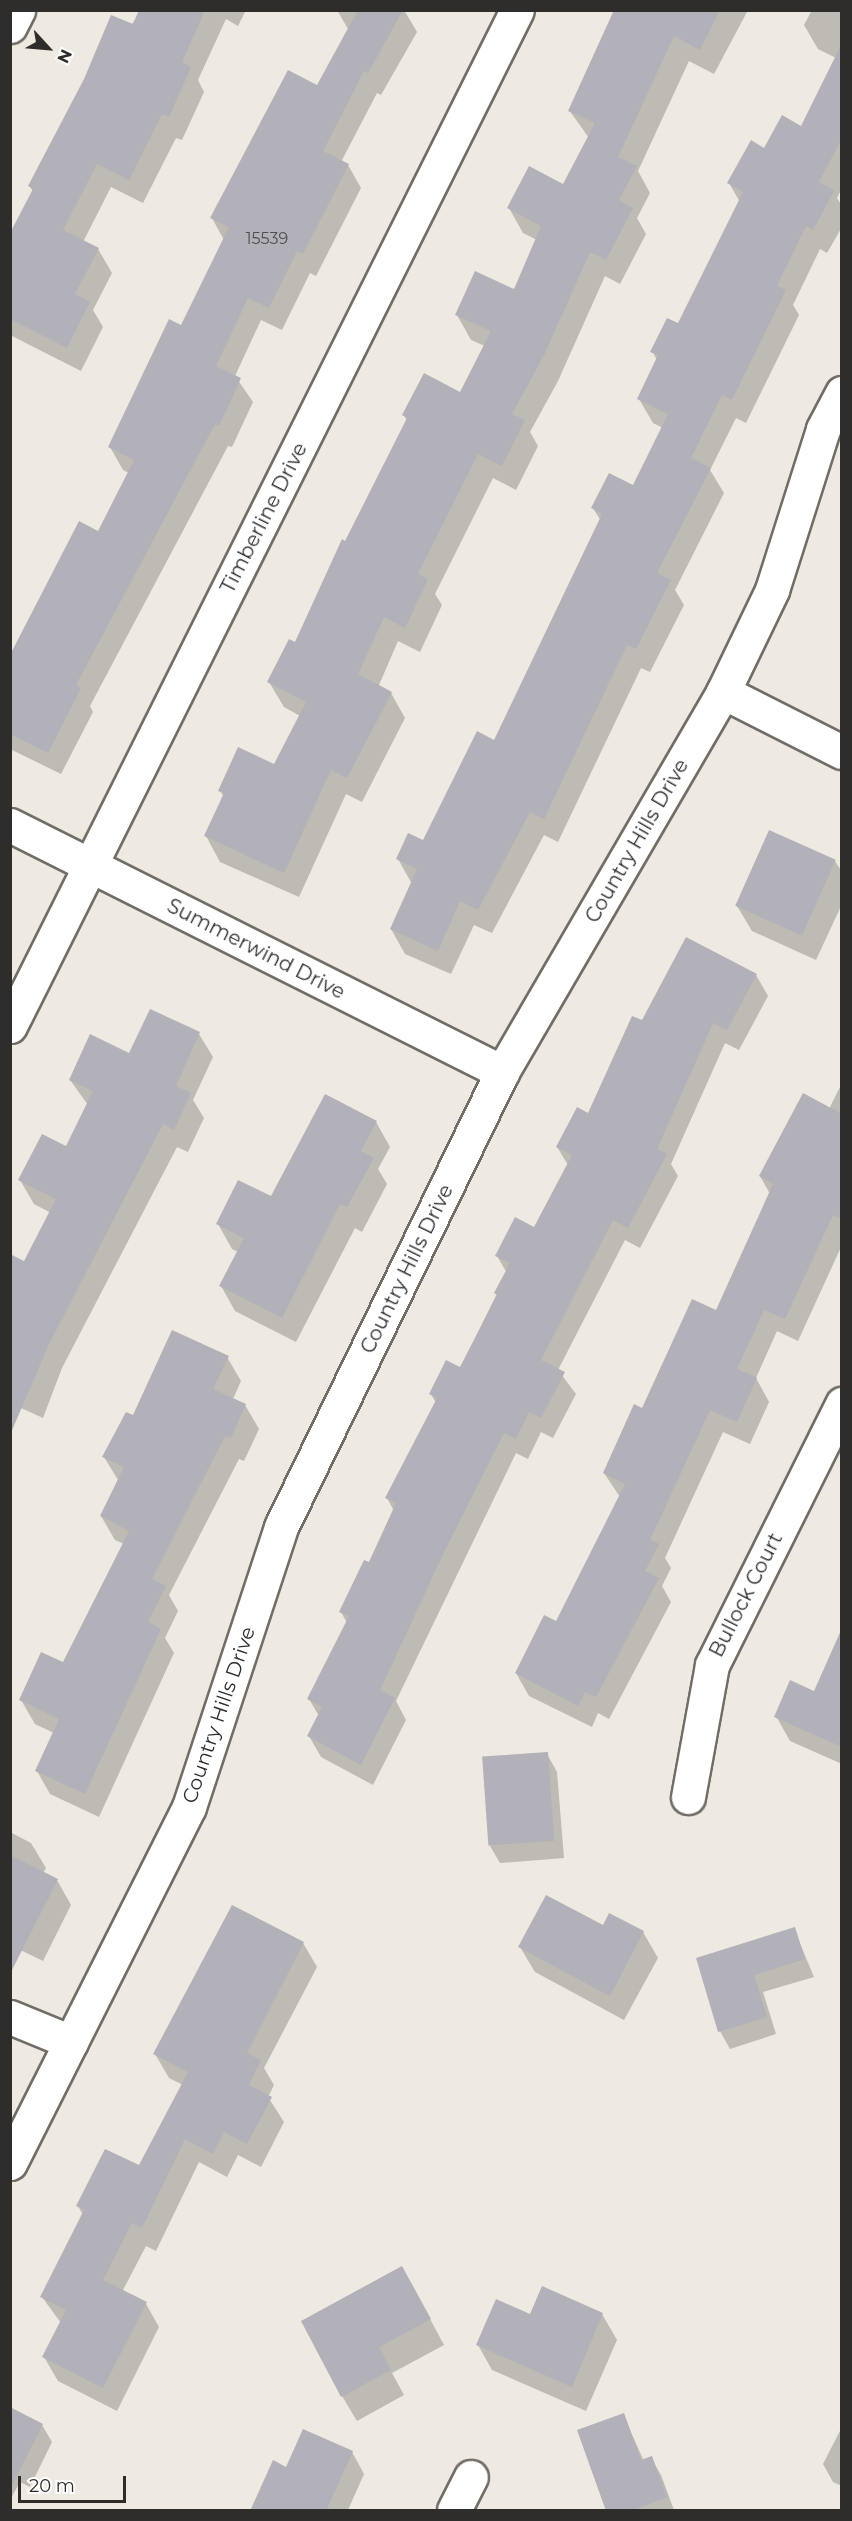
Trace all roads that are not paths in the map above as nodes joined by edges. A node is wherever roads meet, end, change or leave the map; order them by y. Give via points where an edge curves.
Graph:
1 (18, 10) edge
2 (517, 10) edge
3 (10, 26) edge
4 (842, 393) edge
5 (723, 692) junction
6 (842, 752) edge
7 (10, 825) edge
8 (91, 866) junction
9 (10, 1026) edge
10 (502, 1072) junction
11 (842, 1404) edge
12 (688, 1797) dead end
13 (10, 2017) edge
14 (72, 2042) junction
15 (10, 2163) edge
16 (471, 2477) dead end
17 (454, 2511) edge

1 - 3 street
2 - 8 street, Timberline Drive
4 - 5 street, Country Hills Drive via 823,429 772,590
5 - 6 street
5 - 10 street, Country Hills Drive
7 - 8 street, Summerwind Drive
8 - 9 street, Timberline Drive
8 - 10 street, Summerwind Drive
10 - 14 street, Country Hills Drive via 281,1527 189,1807
11 - 12 street, Bullock Court via 711,1665
13 - 14 street
14 - 15 street, Country Hills Drive
16 - 17 street

